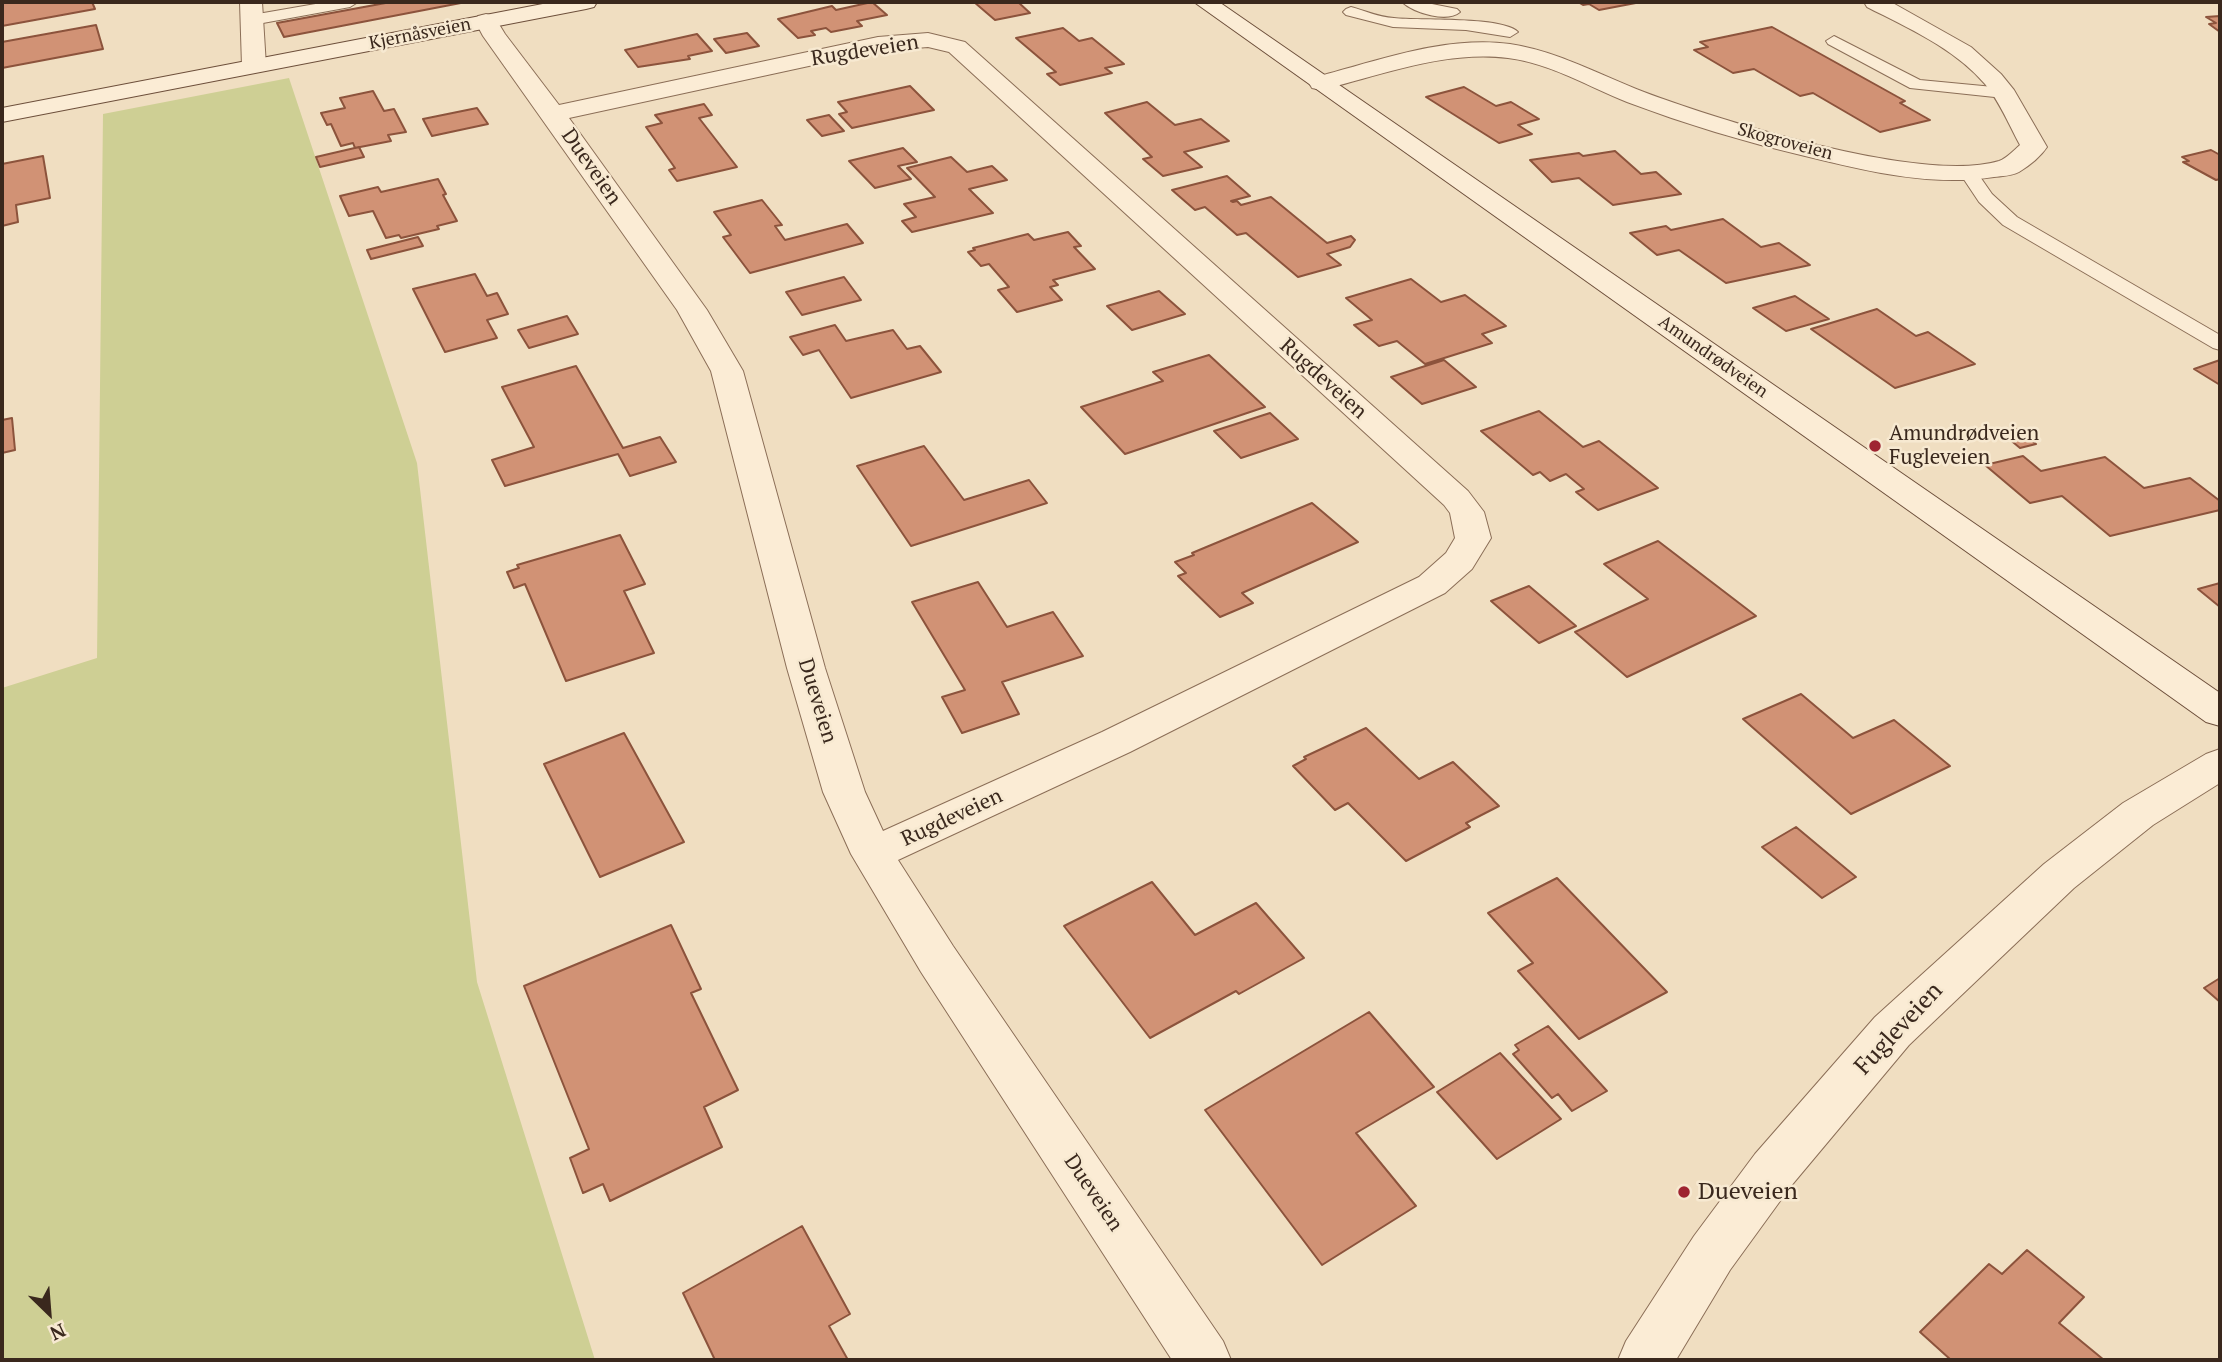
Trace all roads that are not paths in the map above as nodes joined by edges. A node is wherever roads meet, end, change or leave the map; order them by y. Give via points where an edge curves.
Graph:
1 (350, 2) edge
2 (586, 2) edge
3 (1205, 2) edge
4 (1410, 2) edge
5 (1875, 2) edge
6 (251, 11) edge
7 (1350, 12) dead end
8 (486, 21) junction
9 (1507, 41) junction
10 (1834, 41) dead end
11 (254, 66) junction
12 (1321, 83) junction
13 (2004, 93) junction
14 (553, 114) junction
15 (2, 115) edge
16 (1970, 175) junction
17 (2220, 344) edge
18 (2220, 712) edge
19 (2220, 764) edge
20 (872, 854) junction
21 (1204, 1360) edge
22 (1646, 1360) edge

1 - 6 lane
2 - 8 street, Kjernåsveien
3 - 12 street, Amundrødveien
4 - 9 lane via 1429,10 1492,18 1504,24
5 - 13 street, Skogroveien via 1946,40
6 - 11 street
7 - 9 lane via 1386,23 1466,25
8 - 11 street, Kjernåsveien
8 - 14 street, Dueveien
9 - 12 street, Skogroveien
9 - 16 street, Skogroveien via 1636,97 1784,143 1872,164
10 - 13 lane via 1916,85
11 - 15 street, Kjernåsveien
12 - 18 street, Amundrødveien
13 - 16 street, Skogroveien via 2034,147 2020,163
14 - 20 street, Dueveien via 692,310 727,371 806,668 844,792
14 - 20 street, Rugdeveien via 878,44 928,40 957,47 1467,512 1473,538 1459,561 1432,585 1116,742
16 - 17 lane via 1985,198 2010,221
19 - 22 street, Fugleveien via 2138,814 2059,876 1892,1031 1773,1170 1712,1254
20 - 21 street, Dueveien

